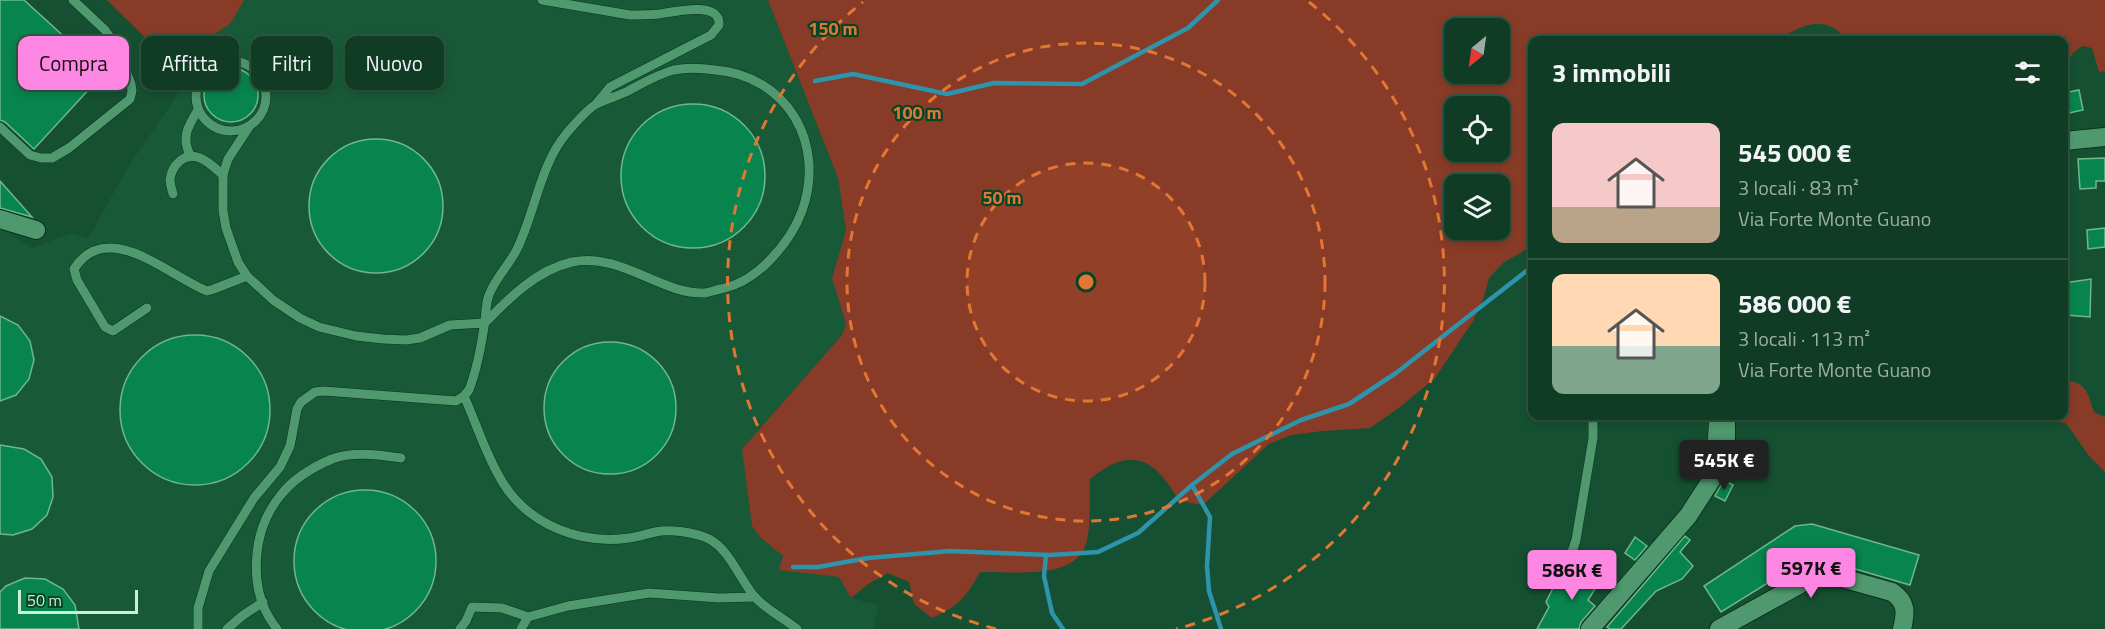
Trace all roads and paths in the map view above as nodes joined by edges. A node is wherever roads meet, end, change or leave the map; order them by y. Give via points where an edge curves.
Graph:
1 (73, 0) edge
2 (542, 0) edge
3 (596, 104) junction
4 (198, 110) junction
5 (0, 127) edge
6 (249, 127) junction
7 (2105, 136) edge
8 (2068, 141) edge
9 (190, 155) junction
10 (223, 175) junction
11 (173, 194) dead end
12 (0, 219) edge
13 (36, 230) dead end
14 (247, 276) junction
15 (147, 308) dead end
16 (484, 323) junction
17 (464, 396) junction
18 (1593, 420) edge
19 (1714, 420) edge
20 (1726, 420) edge
21 (401, 458) dead end
22 (1718, 466) junction
23 (1576, 578) dead end
24 (755, 597) junction
25 (263, 602) junction
26 (528, 617) junction
27 (1728, 627) edge
28 (198, 629) edge
29 (227, 629) edge
30 (277, 629) edge
31 (460, 629) edge
32 (521, 629) edge
33 (797, 629) edge
34 (1590, 629) edge
35 (1902, 629) edge

1 - 5 lane via 116,46 131,84 130,99 52,158 30,155
2 - 3 lane via 630,15 705,9 718,17 719,25 711,35 610,87
3 - 16 lane via 565,135 554,153 516,251 488,296
3 - 16 lane via 677,69 722,70 751,77 764,84 795,115 805,143 809,178 802,213 768,262 750,278 730,286 705,293 679,289 618,265 571,262 544,272
4 - 6 lane via 215,128 226,132
4 - 6 lane via 195,99 202,76 221,62 244,63 261,77 267,99 258,120
4 - 9 lane via 185,136
6 - 10 lane via 228,159
7 - 8 street
9 - 10 lane via 202,158
9 - 11 lane via 173,170
10 - 14 lane via 226,228
12 - 13 street
14 - 15 lane via 207,291 137,254 113,247 80,259 74,269 77,280 105,327 113,331
14 - 16 lane via 300,318 356,336 406,340 450,325
16 - 17 lane via 472,383
17 - 24 lane via 503,483 533,516 578,537 628,538 657,531 700,536 716,544
17 - 28 lane via 444,401 324,391 301,402 290,446 280,467 254,498 209,571 198,608
18 - 23 lane via 1572,552 1578,567
19 - 22 lane via 1711,460
20 - 22 street via 1725,447
21 - 25 lane via 368,453 334,458 304,473 280,496 263,525 256,558 258,591
22 - 34 street via 1688,516
24 - 26 lane via 649,593 568,606
24 - 33 lane
25 - 29 lane
25 - 30 lane
26 - 31 lane via 502,608 472,607
26 - 32 lane
27 - 35 street via 1813,577 1825,575 1892,592 1906,610

